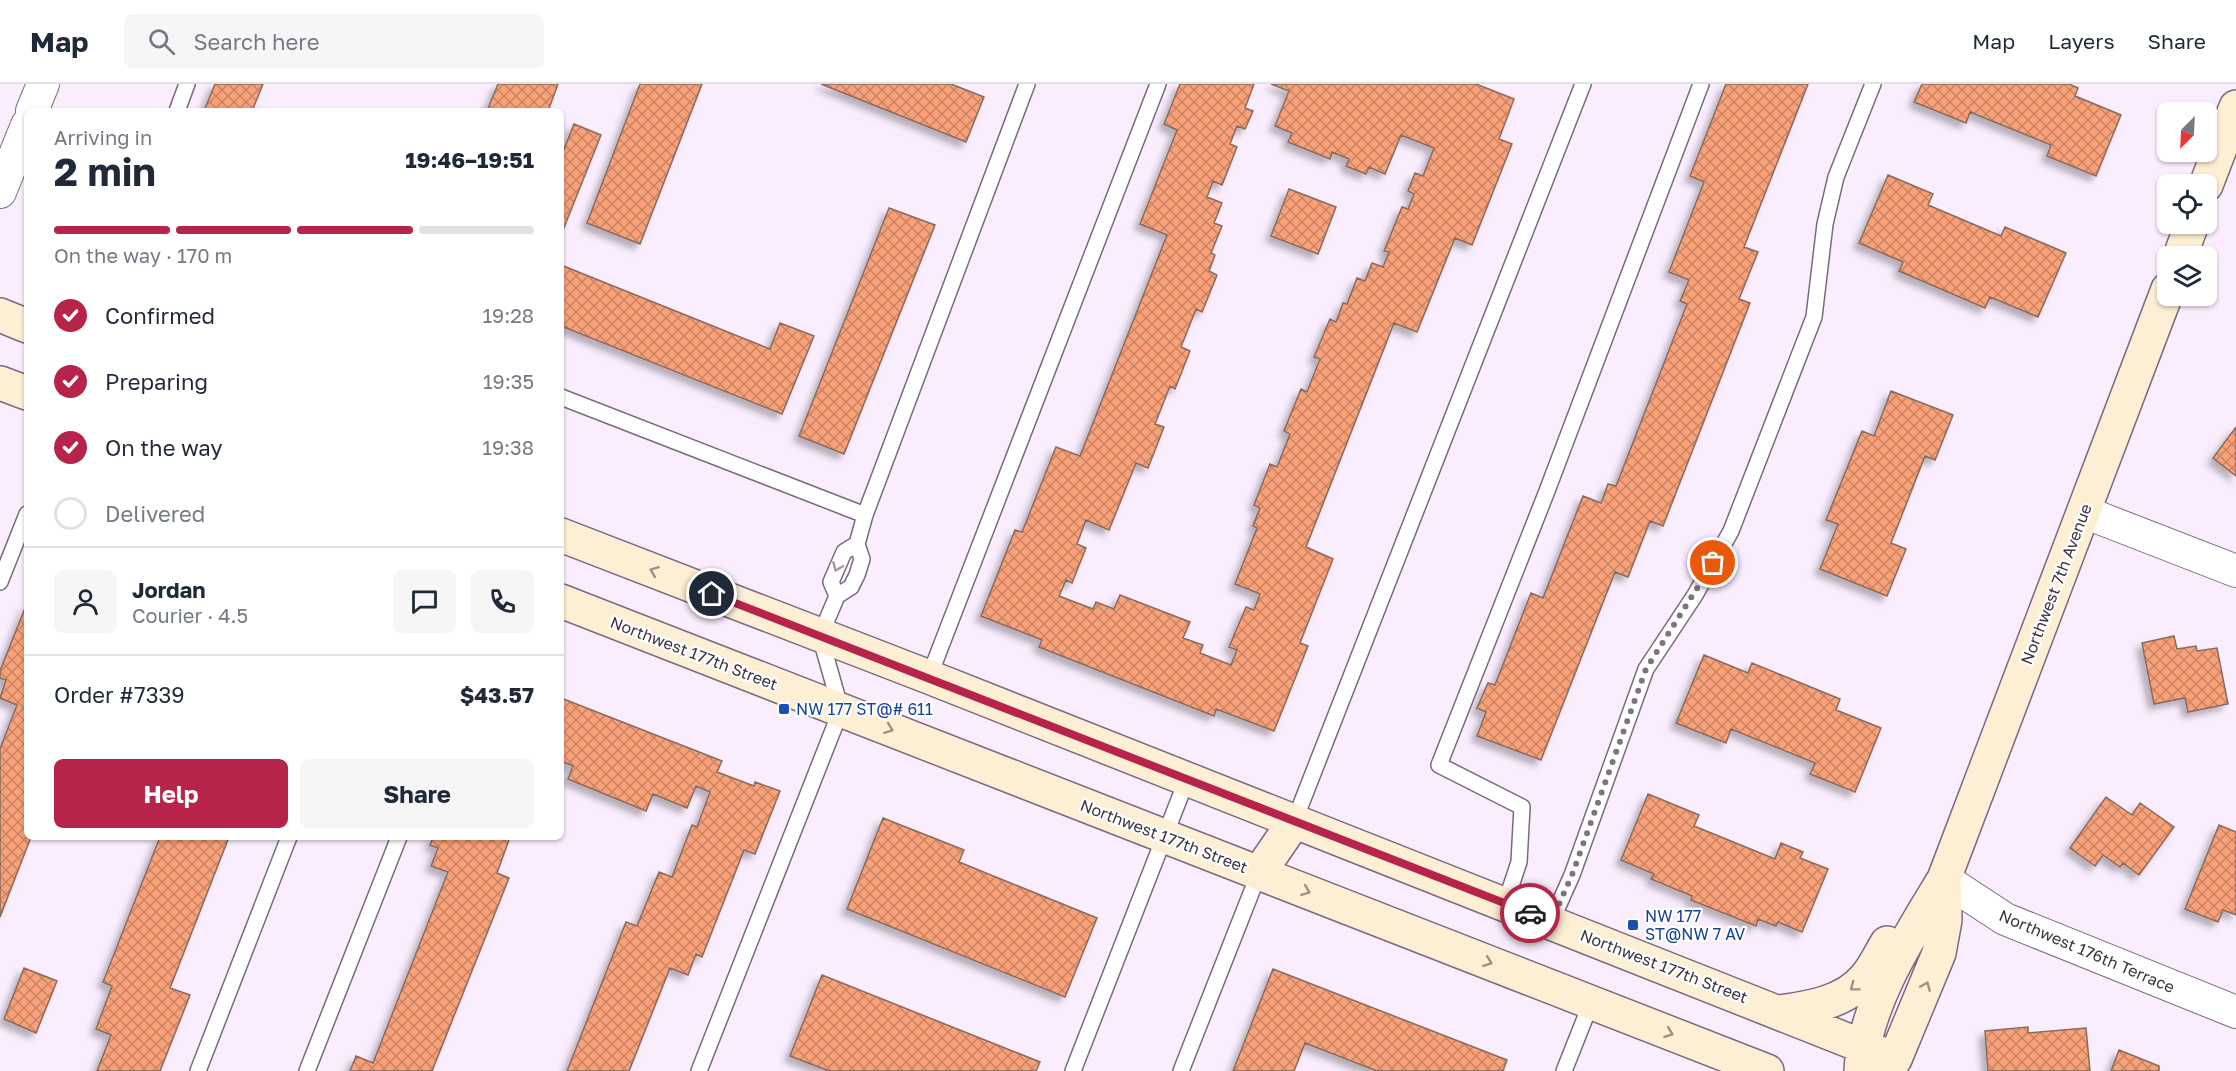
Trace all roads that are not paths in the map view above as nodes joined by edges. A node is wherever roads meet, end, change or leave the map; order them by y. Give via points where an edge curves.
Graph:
1 (43, 84) edge
2 (187, 84) edge
3 (1027, 84) edge
4 (1158, 84) edge
5 (1583, 84) edge
6 (1701, 84) edge
7 (1873, 84) edge
8 (2236, 107) edge
9 (33, 108) edge
10 (178, 108) edge
11 (24, 132) edge
12 (2210, 174) edge
13 (0, 192) edge
14 (2162, 306) edge
15 (0, 315) edge
16 (24, 325) edge
17 (0, 383) edge
18 (24, 392) edge
19 (564, 398) edge
20 (2084, 512) junction
21 (865, 514) junction
22 (24, 522) edge
23 (564, 536) edge
24 (2236, 571) edge
25 (0, 582) edge
26 (564, 602) edge
27 (820, 636) junction
28 (929, 677) junction
29 (841, 710) junction
30 (1187, 779) junction
31 (1294, 822) junction
32 (1164, 836) junction
33 (288, 840) edge
34 (398, 840) edge
35 (1259, 873) junction
36 (1944, 879) junction
37 (1505, 904) junction
38 (1551, 922) junction
39 (1591, 1003) junction
40 (1780, 1012) junction
41 (2236, 1012) edge
42 (1861, 1059) edge
43 (1891, 1065) edge
44 (198, 1071) edge
45 (307, 1071) edge
46 (699, 1071) edge
47 (1072, 1071) edge
48 (1181, 1071) edge
49 (1564, 1071) edge
50 (1767, 1071) edge

1 - 9 street
2 - 10 lane
3 - 21 lane
4 - 28 lane
5 - 31 lane
6 - 37 lane via 1440,765 1521,807 1519,862
7 - 38 lane via 1836,177 1825,225 1814,317 1731,531 1646,669 1572,875
8 - 12 street
11 - 13 street
14 - 20 street, Northwest 7th Avenue
15 - 16 street
17 - 18 street
19 - 21 lane
20 - 24 street
20 - 36 street, Northwest 7th Avenue
21 - 27 lane via 857,544 862,559 857,575 851,587 837,596
22 - 25 lane
27 -> 23 street, Northwest 177th Street
26 - 29 street, Northwest 177th Street
27 - 28 street, Northwest 177th Street
27 - 29 lane
28 - 30 street, Northwest 177th Street
29 -> 32 street, Northwest 177th Street
29 - 46 lane
30 - 31 street, Northwest 177th Street
30 - 32 lane
31 - 35 street
31 - 37 street, Northwest 177th Street
32 - 35 street, Northwest 177th Street
32 - 47 lane
33 - 44 lane
34 - 45 lane
35 -> 39 street, Northwest 177th Street
35 - 48 lane
36 -> 40 street via 1897,927 1865,978 1829,1001
36 - 41 street, Northwest 176th Terrace via 2005,919
36 - 42 street, Northwest 7th Avenue via 1894,962
43 -> 36 street, Northwest 7th Avenue via 1940,954 1945,920
37 - 38 street, Northwest 177th Street
38 - 40 street, Northwest 177th Street
39 - 49 lane
39 -> 50 street, Northwest 177th Street
40 - 42 street, Northwest 177th Street
42 - 43 street, Northwest 177th Street

